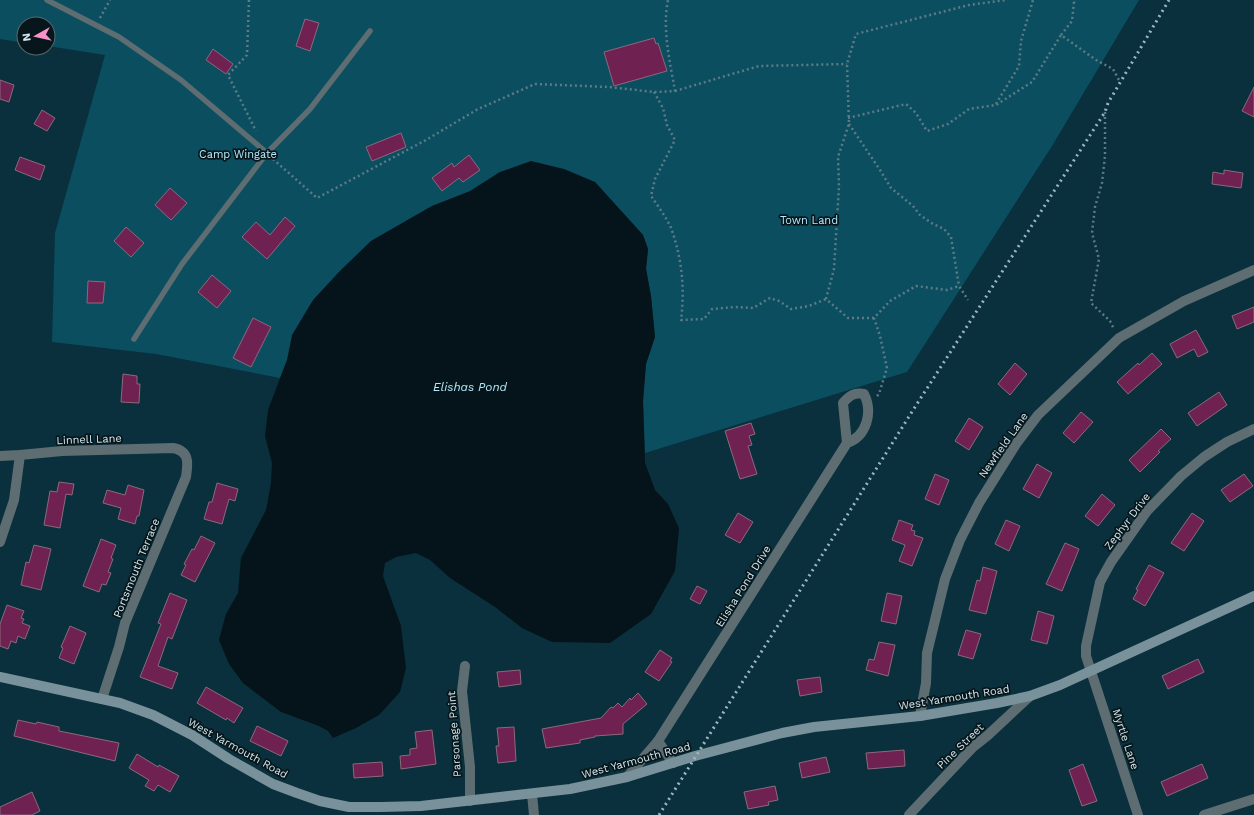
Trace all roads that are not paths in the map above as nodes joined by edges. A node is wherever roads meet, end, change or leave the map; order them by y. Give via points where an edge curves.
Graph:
1 (47, 0) edge
2 (370, 31) dead end
3 (267, 153) junction
4 (1254, 270) edge
5 (134, 338) dead end
6 (1254, 429) edge
7 (847, 443) junction
8 (179, 449) joint
9 (20, 455) junction
10 (0, 456) edge
11 (0, 542) edge
12 (1254, 596) edge
13 (465, 666) dead end
14 (1092, 671) junction
15 (0, 677) edge
16 (1030, 696) junction
17 (102, 700) junction
18 (920, 716) junction
19 (658, 741) junction
20 (674, 763) junction
21 (627, 777) junction
22 (532, 794) junction
23 (1254, 799) edge
24 (470, 801) junction
25 (534, 815) edge
26 (909, 815) edge
27 (1138, 815) edge
28 (1204, 815) edge

1 - 3 lane via 119,37 181,80
2 - 3 lane via 310,109
3 - 5 lane via 182,264
4 - 18 street, Newfield Lane via 1184,300 1119,338 1038,415 1016,444 979,503 960,540 944,586 927,653 926,683
6 - 14 street, Zephyr Drive via 1227,442 1181,476 1147,511 1111,562 1100,582 1086,646 1086,656
7 - 7 street, Elisha Pond Drive via 843,403 849,396 864,394 869,413 866,426 855,440
7 - 19 street, Elisha Pond Drive
8 - 9 street, Linnell Lane via 62,451
8 - 17 street, Portsmouth Terrace via 187,457 186,478 125,623
9 - 10 street, Linnell Lane
9 - 11 street via 14,500
12 - 14 main road, West Yarmouth Road
13 - 24 street, Parsonage Point via 462,691 470,767
14 - 16 main road, West Yarmouth Road
14 - 27 street, Myrtle Lane
15 - 17 main road, West Yarmouth Road
16 - 18 main road, West Yarmouth Road
16 - 26 street, Pine Street via 973,747
17 - 24 main road, West Yarmouth Road via 120,703 153,715 192,735 273,784 320,801 349,807 381,807
18 - 20 main road, West Yarmouth Road via 802,729
19 - 20 street
19 - 21 street, Elisha Pond Drive
20 - 21 main road, West Yarmouth Road
21 - 22 main road, West Yarmouth Road
22 - 24 main road, West Yarmouth Road
22 - 25 street
23 - 28 street

